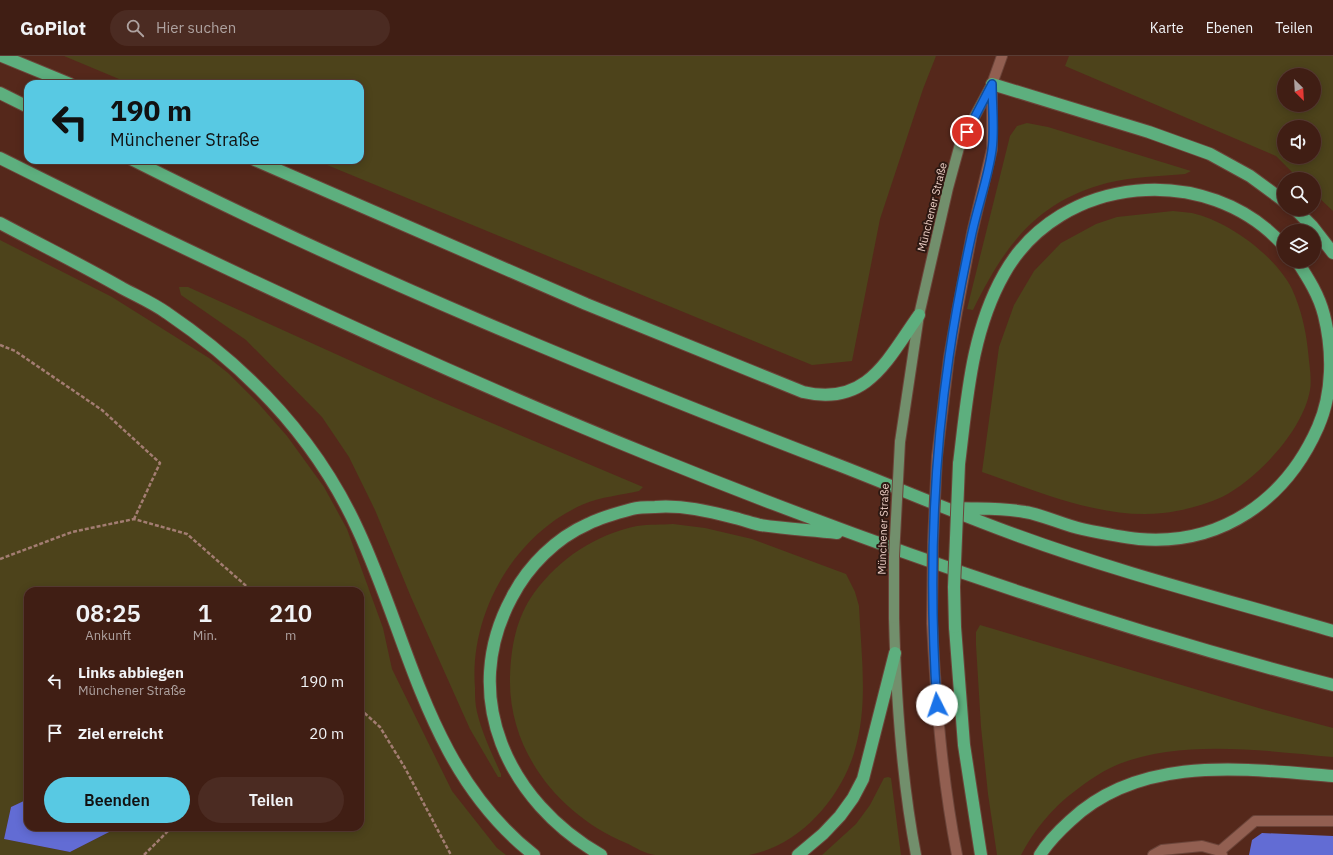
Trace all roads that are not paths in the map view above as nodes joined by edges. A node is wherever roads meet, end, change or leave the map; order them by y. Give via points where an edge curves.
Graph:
1 (2, 56) edge
2 (1002, 56) edge
3 (60, 80) edge
4 (992, 84) junction
5 (0, 93) edge
6 (24, 105) edge
7 (0, 158) edge
8 (141, 164) edge
9 (264, 164) edge
10 (1277, 196) edge
11 (1302, 216) edge
12 (0, 223) edge
13 (1277, 239) edge
14 (1333, 254) edge
15 (1301, 268) edge
16 (919, 315) junction
17 (949, 508) junction
18 (855, 535) junction
19 (1333, 631) edge
20 (895, 653) junction
21 (1333, 685) edge
22 (1333, 776) edge
23 (1333, 821) edge
24 (1221, 853) edge
25 (534, 855) edge
26 (600, 855) edge
27 (798, 855) edge
28 (916, 855) edge
29 (956, 855) edge
30 (980, 855) edge
31 (1040, 855) edge
32 (1153, 855) edge

1 - 3 highway
2 - 4 main road
4 - 10 highway via 1149,132 1210,154 1250,176
4 - 16 main road, Münchener Straße via 960,144
4 - 29 main road, bridge via 992,149 972,233 949,357 937,457 933,542 932,623 942,753
5 - 6 highway
7 - 18 highway via 268,288 420,356 699,474
8 - 17 highway via 213,201 438,303 702,413
9 - 16 highway via 579,301 803,392 820,396 839,395 854,390 867,381 879,370
11 - 14 highway
12 - 25 highway via 165,312 214,347 261,389 298,432 328,474 358,529 430,716 449,754 496,819
13 - 30 highway, bridge via 1265,228 1233,207 1196,193 1149,188 1111,194 1074,208 1046,224 1016,256 1004,274 985,316 971,371 959,464 955,627 964,745
15 - 17 highway via 1317,296 1324,315 1328,338 1330,386 1320,421 1302,460 1279,488 1261,504 1216,529 1162,539 1139,539 1080,529 1024,511
16 - 20 main road, Münchener Straße, bridge via 900,442 894,557
17 - 19 highway via 1017,536 1161,582
18 - 21 highway via 1153,635
18 - 26 highway via 759,525 692,508 634,508 587,524 545,552 526,573 504,611 495,636 489,682 496,731 514,771 543,811 576,840
20 - 27 highway via 863,779 840,816
20 - 28 main road, Münchener Straße via 902,754
22 - 31 highway via 1267,770 1202,769 1138,780 1113,790 1089,804 1056,833
23 - 24 main road via 1255,820
24 - 32 main road via 1202,846 1162,850

